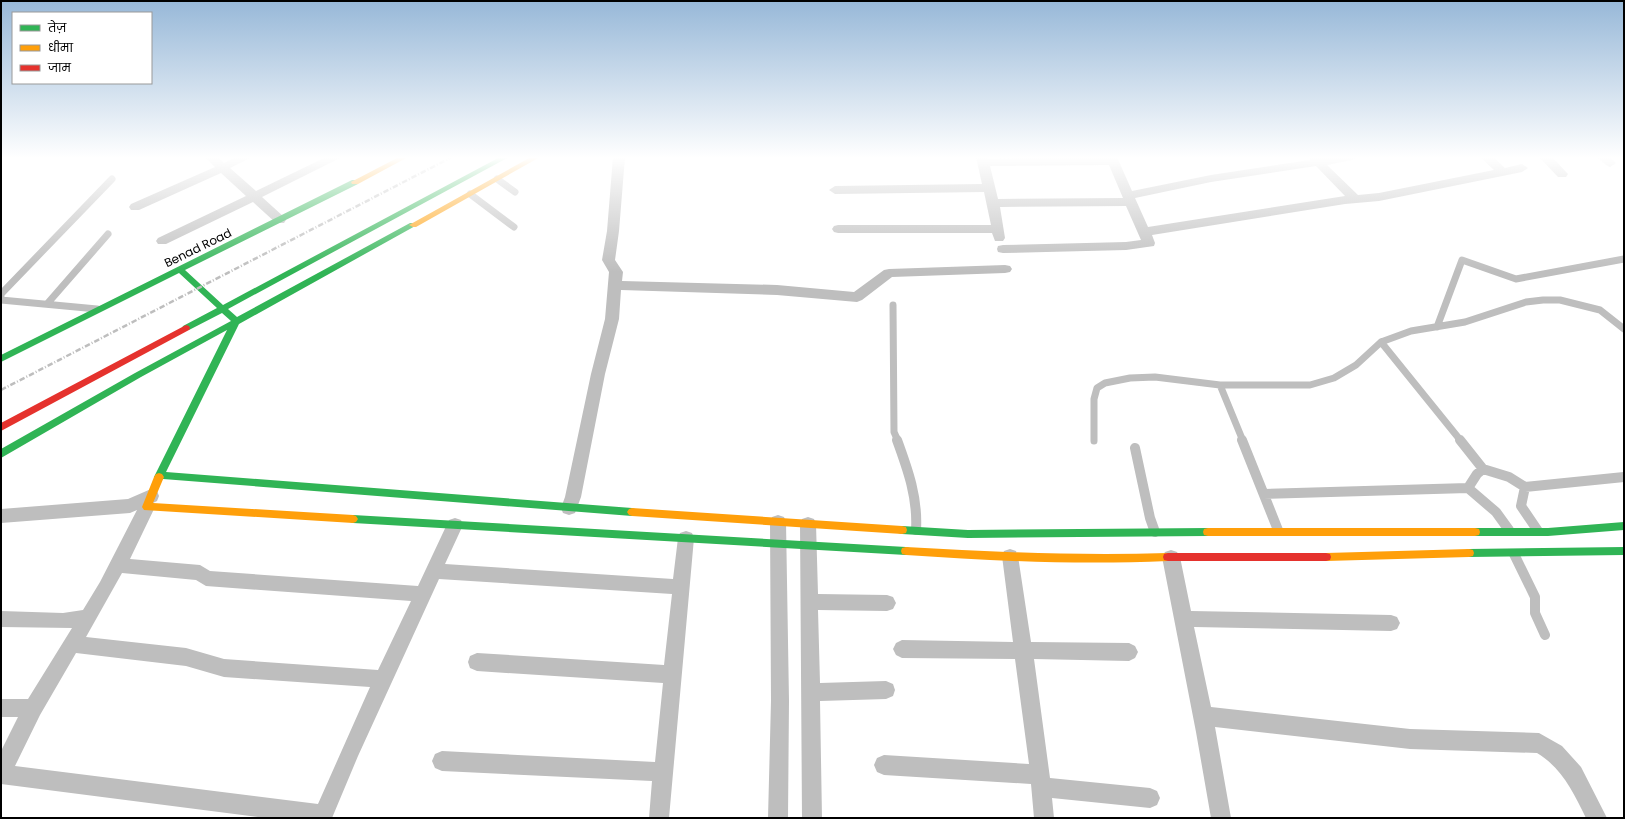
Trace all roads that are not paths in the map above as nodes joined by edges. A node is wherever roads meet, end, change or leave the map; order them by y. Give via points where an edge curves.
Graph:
1 (96, 195) edge
2 (162, 195) edge
3 (259, 195) edge
4 (329, 195) edge
5 (435, 195) edge
6 (468, 195) edge
7 (472, 195) edge
8 (616, 195) edge
9 (991, 195) edge
10 (1127, 195) edge
11 (1144, 195) edge
12 (1351, 195) edge
13 (1389, 195) edge
14 (255, 197) junction
15 (1129, 199) junction
16 (1355, 199) junction
17 (993, 203) junction
18 (135, 207) dead end
19 (280, 220) junction
20 (514, 227) dead end
21 (996, 228) junction
22 (838, 229) dead end
23 (1145, 232) junction
24 (108, 234) dead end
25 (162, 241) dead end
26 (1003, 249) junction
27 (1624, 259) edge
28 (180, 270) junction
29 (616, 285) junction
30 (1, 294) edge
31 (47, 304) junction
32 (893, 305) dead end
33 (100, 309) junction
34 (222, 309) junction
35 (236, 321) junction
36 (1437, 327) junction
37 (1624, 329) edge
38 (1381, 342) junction
39 (1, 359) edge
40 (1220, 385) junction
41 (1, 427) edge
42 (1094, 441) dead end
43 (1135, 448) dead end
44 (1, 454) edge
45 (1483, 469) junction
46 (160, 475) junction
47 (1624, 477) edge
48 (1524, 487) junction
49 (1468, 488) junction
50 (1264, 494) junction
51 (149, 502) junction
52 (569, 508) junction
53 (1, 516) edge
54 (778, 522) junction
55 (808, 524) junction
56 (455, 525) junction
57 (1624, 526) edge
58 (916, 531) junction
59 (1279, 531) junction
60 (1155, 532) junction
61 (1538, 532) junction
62 (686, 538) junction
63 (778, 543) junction
64 (1515, 544) junction
65 (807, 545) junction
66 (986, 545) junction
67 (1551, 551) junction
68 (1624, 551) edge
69 (1010, 556) junction
70 (1171, 557) junction
71 (118, 565) junction
72 (434, 571) junction
73 (682, 587) junction
74 (423, 594) junction
75 (809, 602) junction
76 (887, 603) dead end
77 (87, 618) junction
78 (1, 619) edge
79 (1184, 619) junction
80 (1391, 623) dead end
81 (1545, 636) dead end
82 (71, 644) junction
83 (902, 650) dead end
84 (1023, 651) junction
85 (1129, 652) dead end
86 (477, 662) dead end
87 (673, 675) junction
88 (384, 679) junction
89 (886, 690) dead end
90 (811, 692) junction
91 (1, 708) edge
92 (33, 708) junction
93 (1204, 716) junction
94 (442, 761) dead end
95 (884, 765) dead end
96 (663, 772) junction
97 (1, 773) edge
98 (1040, 781) junction
99 (1150, 798) dead end
100 (322, 817) edge
101 (659, 818) edge
102 (778, 818) edge
103 (812, 818) edge
104 (1044, 818) edge
105 (1221, 818) edge
106 (1597, 818) edge

1 - 30 lane
2 - 18 street
3 - 14 street
4 - 19 street, Benad Road
5 - 34 street
6 - 35 street
7 - 20 lane
8 - 29 street via 608,260 616,270
9 - 17 street
10 - 15 street
11 - 15 street
12 - 16 street
13 - 16 street
14 - 19 street
14 - 25 street
15 - 17 street via 1087,203
15 - 23 street
16 - 23 street
17 - 21 street
19 - 28 street, Benad Road
21 - 22 street
21 - 26 street
23 - 26 street via 1149,243 1140,245
24 - 31 lane
26 - 29 street via 1006,273 889,273 857,297 777,290
27 - 36 lane via 1516,279 1462,260
28 - 33 street, Benad Road
28 - 34 street
29 - 52 street via 612,319
30 - 31 lane via 1,300
31 - 33 lane
32 - 58 lane via 894,432 910,474 917,514
33 - 39 street, Benad Road
34 - 35 street
34 - 41 street
35 - 44 street
35 - 46 street
36 - 37 lane via 1465,322 1526,302 1560,300 1600,310
36 - 38 lane
38 - 40 lane via 1356,365 1334,378 1310,385
38 - 45 lane
40 - 42 lane via 1155,377 1105,383 1097,388 1094,399
40 - 50 lane
43 - 60 lane
45 - 48 lane via 1509,477
45 - 49 lane
46 - 51 street
46 - 52 street
47 - 48 lane
48 - 61 lane via 1521,506
49 - 50 lane
49 - 64 lane via 1496,512
50 - 59 lane
51 - 53 street via 130,506
51 - 56 street
51 - 71 street
52 - 54 street
54 - 55 street
54 - 63 street
55 - 58 street
55 - 65 street
56 - 62 street
56 - 72 street
57 - 61 street
58 - 66 street
59 - 60 street
59 - 64 street
60 - 66 street
61 - 64 street
61 - 67 lane
62 - 63 street
62 - 73 street
63 - 65 street
63 - 102 street
64 - 67 street
64 - 70 street via 1302,558
64 - 81 lane via 1535,597 1536,613
65 - 66 street
65 - 75 street
66 - 69 street
67 - 68 street
69 - 70 street via 1129,559
69 - 84 street
70 - 79 street
71 - 74 street via 200,573 206,578
71 - 77 street
72 - 73 street
72 - 74 street
73 - 87 street
74 - 88 street
75 - 76 street
75 - 90 street
77 - 78 street via 63,621
77 - 82 street
79 - 80 street
79 - 93 street
82 - 88 street via 186,657 224,668
82 - 92 street
83 - 84 street
84 - 85 street
84 - 98 street
86 - 87 street
87 - 96 street
88 - 100 street
89 - 90 street
90 - 103 street
91 - 92 street
92 - 97 street
93 - 105 street
93 - 106 street via 1410,739 1539,744 1555,753 1574,774
94 - 96 street
95 - 98 street
96 - 101 street
97 - 100 street
98 - 99 street
98 - 104 street

